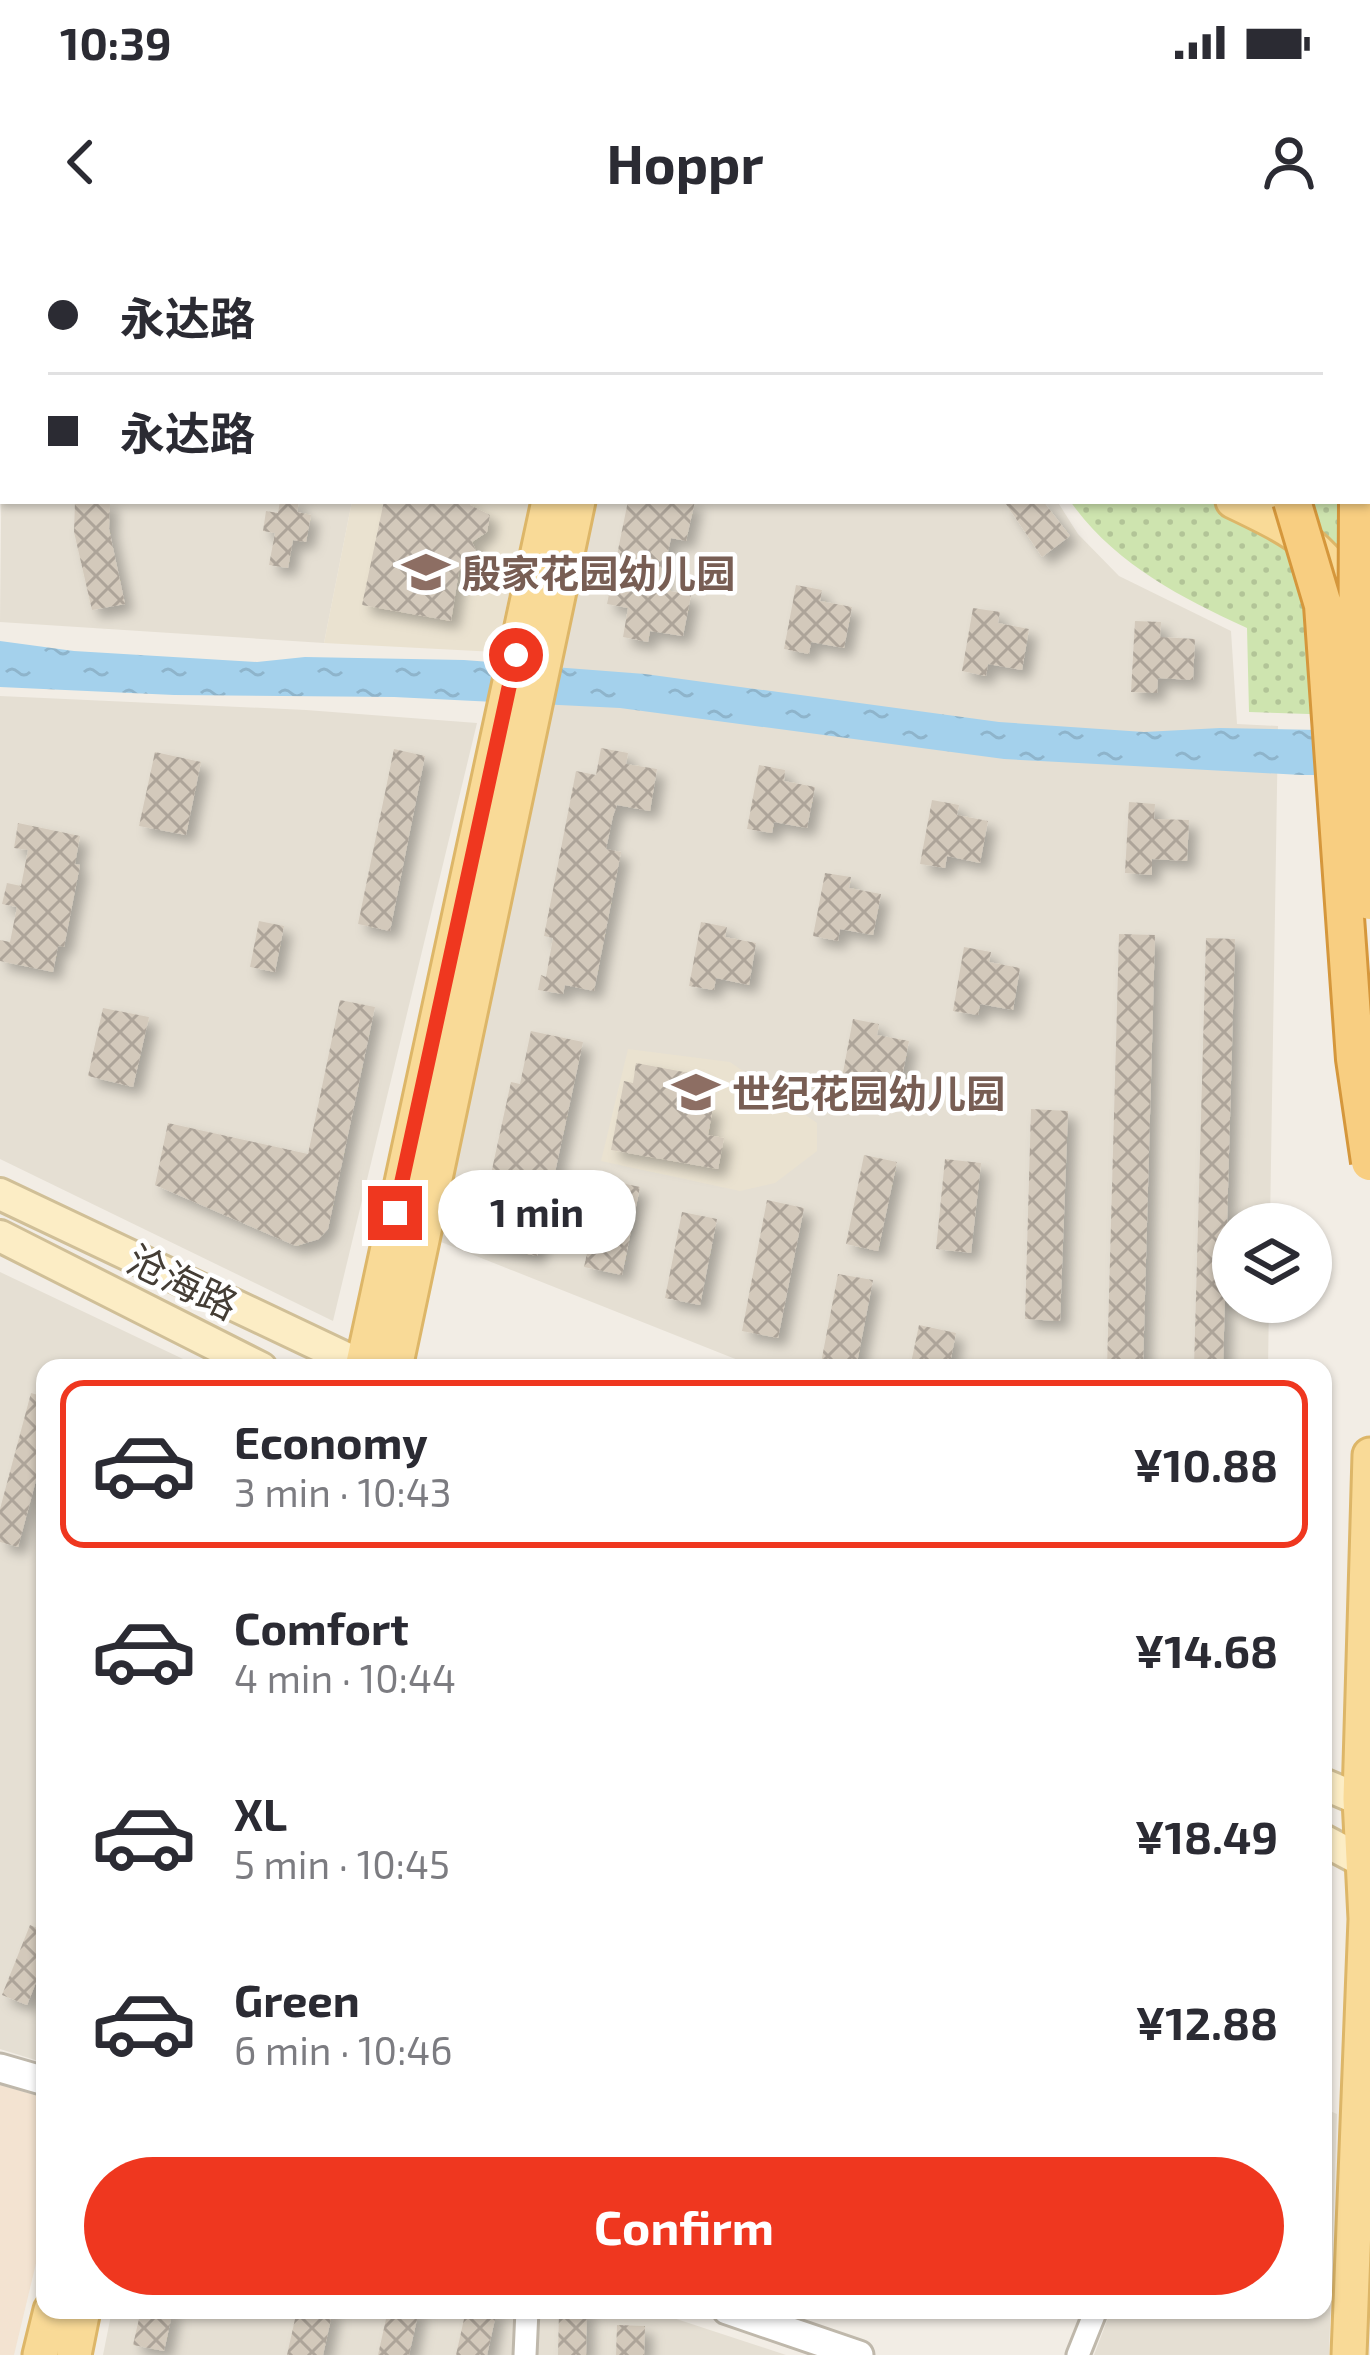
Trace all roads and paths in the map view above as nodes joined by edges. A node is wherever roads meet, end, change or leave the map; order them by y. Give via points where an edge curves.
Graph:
1 (549, 504) edge
2 (577, 504) edge
3 (1246, 504) edge
4 (1358, 504) edge
5 (1289, 514) edge
6 (531, 653) junction
7 (1370, 660) edge
8 (1370, 902) edge
9 (1370, 1162) edge
10 (0, 1194) edge
11 (0, 1236) edge
12 (243, 1359) edge
13 (353, 1359) edge
14 (374, 1359) edge
15 (1370, 1455) edge
16 (1332, 1788) edge
17 (1365, 1802) edge
18 (1332, 1845) edge
19 (1367, 1863) edge
20 (0, 2068) edge
21 (36, 2078) edge
22 (49, 2319) edge
23 (81, 2319) edge
24 (527, 2319) edge
25 (753, 2319) edge
26 (1092, 2319) edge
27 (40, 2355) edge
28 (74, 2355) edge
29 (525, 2355) edge
30 (859, 2355) edge
31 (1078, 2355) edge
32 (1349, 2355) edge

1 - 6 main road
2 - 6 main road
3 - 5 main road
4 - 8 highway, bridge via 1358,736
5 - 7 main road, bridge via 1344,582
5 - 9 highway, bridge via 1323,605 1355,1059
6 - 14 main road
10 - 13 main road, 沧海路
11 - 12 main road, 沧海路
15 - 17 main road
16 - 17 main road
17 - 19 main road
18 - 19 main road
19 - 32 main road
20 - 21 street
22 - 27 main road
23 - 28 main road
24 - 29 street
25 - 30 street
26 - 31 street

